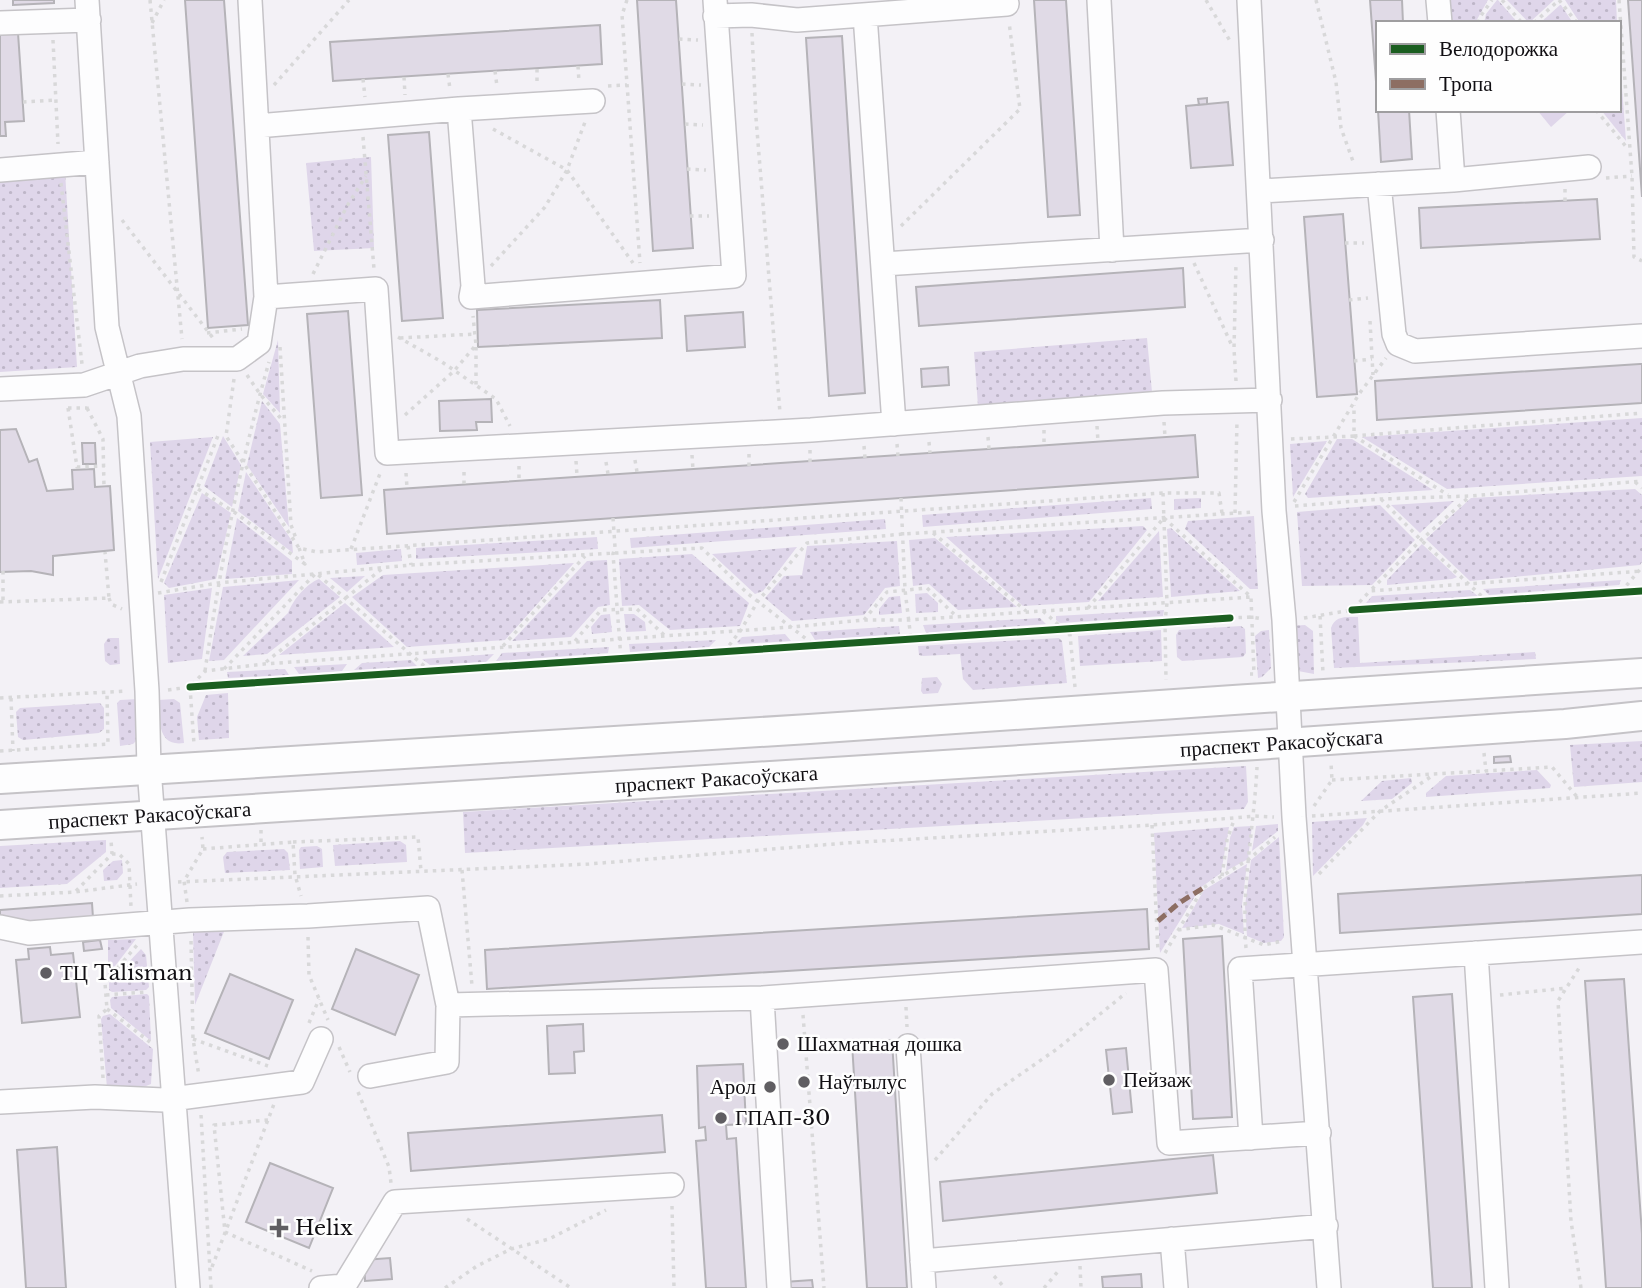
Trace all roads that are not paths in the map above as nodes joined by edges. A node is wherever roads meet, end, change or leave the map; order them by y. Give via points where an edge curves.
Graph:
1 (250, 0) edge
2 (1099, 0) edge
3 (1249, 0) edge
4 (1438, 0) edge
5 (1007, 4) road end
6 (715, 8) edge
7 (88, 10) edge
8 (865, 15) junction
9 (1440, 21) edge
10 (0, 23) edge
11 (586, 94) road end
12 (455, 102) junction
13 (1448, 112) edge
14 (257, 116) junction
15 (97, 162) junction
16 (1589, 167) dead end
17 (0, 170) edge
18 (1453, 180) junction
19 (1370, 185) junction
20 (1260, 191) junction
21 (1262, 240) junction
22 (1112, 250) junction
23 (883, 255) junction
24 (266, 297) junction
25 (1642, 336) edge
26 (117, 374) junction
27 (0, 388) edge
28 (1270, 400) junction
29 (894, 424) junction
30 (1642, 673) edge
31 (1288, 697) junction
32 (1642, 716) edge
33 (1290, 742) junction
34 (149, 768) junction
35 (0, 779) edge
36 (152, 814) junction
37 (0, 825) edge
38 (161, 922) junction
39 (0, 927) edge
40 (1642, 942) edge
41 (1476, 953) junction
42 (1300, 965) junction
43 (762, 999) junction
44 (448, 1005) junction
45 (315, 1031) road end
46 (908, 1046) road end
47 (370, 1076) dead end
48 (174, 1099) junction
49 (0, 1102) edge
50 (1319, 1133) junction
51 (1251, 1138) junction
52 (672, 1185) road end
53 (1326, 1226) junction
54 (1172, 1239) junction
55 (922, 1261) junction
56 (337, 1287) edge
57 (188, 1288) edge
58 (779, 1288) edge
59 (924, 1288) edge
60 (1176, 1288) edge
61 (1329, 1288) edge
62 (1497, 1288) edge

1 - 14 lane
2 - 22 lane
3 - 20 lane
4 - 9 lane
5 - 8 lane
6 - 8 lane via 797,20
6 - 12 lane via 734,276 472,291
7 - 10 lane
7 - 15 lane
8 - 23 lane
11 - 12 lane
12 - 14 lane
13 - 18 lane
14 - 24 lane
15 - 17 lane
15 - 26 lane via 107,327
16 - 18 lane
18 - 19 lane
19 - 20 lane
19 - 25 lane via 1398,344 1415,351
20 - 21 lane
21 - 22 lane
21 - 28 lane
22 - 23 lane
23 - 29 lane
24 - 26 lane via 259,343 237,359 183,359
24 - 29 lane via 376,289 392,449
26 - 27 lane via 84,385
26 - 34 lane via 129,416
28 - 29 lane via 1163,403
28 - 31 lane
30 - 31 main road, праспект Ракасоўскага
31 - 33 lane
31 - 34 main road, праспект Ракасоўскага
32 - 33 main road, праспект Ракасоўскага
33 - 36 main road, праспект Ракасоўскага
33 - 42 lane
34 - 35 main road, праспект Ракасоўскага
34 - 36 lane
36 - 37 main road, праспект Ракасоўскага
36 - 38 lane
38 - 39 lane via 29,933
38 - 44 lane via 428,908
38 - 48 lane
40 - 41 lane
41 - 42 lane
41 - 62 lane
42 - 50 lane
42 - 51 lane via 1240,969
43 - 44 lane
43 - 51 lane via 1157,967 1169,1143
43 - 58 lane
44 - 47 lane via 447,1062
45 - 48 lane via 302,1082
46 - 55 lane
48 - 49 lane
48 - 57 lane
50 - 51 lane
50 - 53 lane
52 - 56 lane via 395,1202
53 - 54 lane
53 - 61 lane
54 - 55 lane
54 - 60 lane
55 - 59 lane

